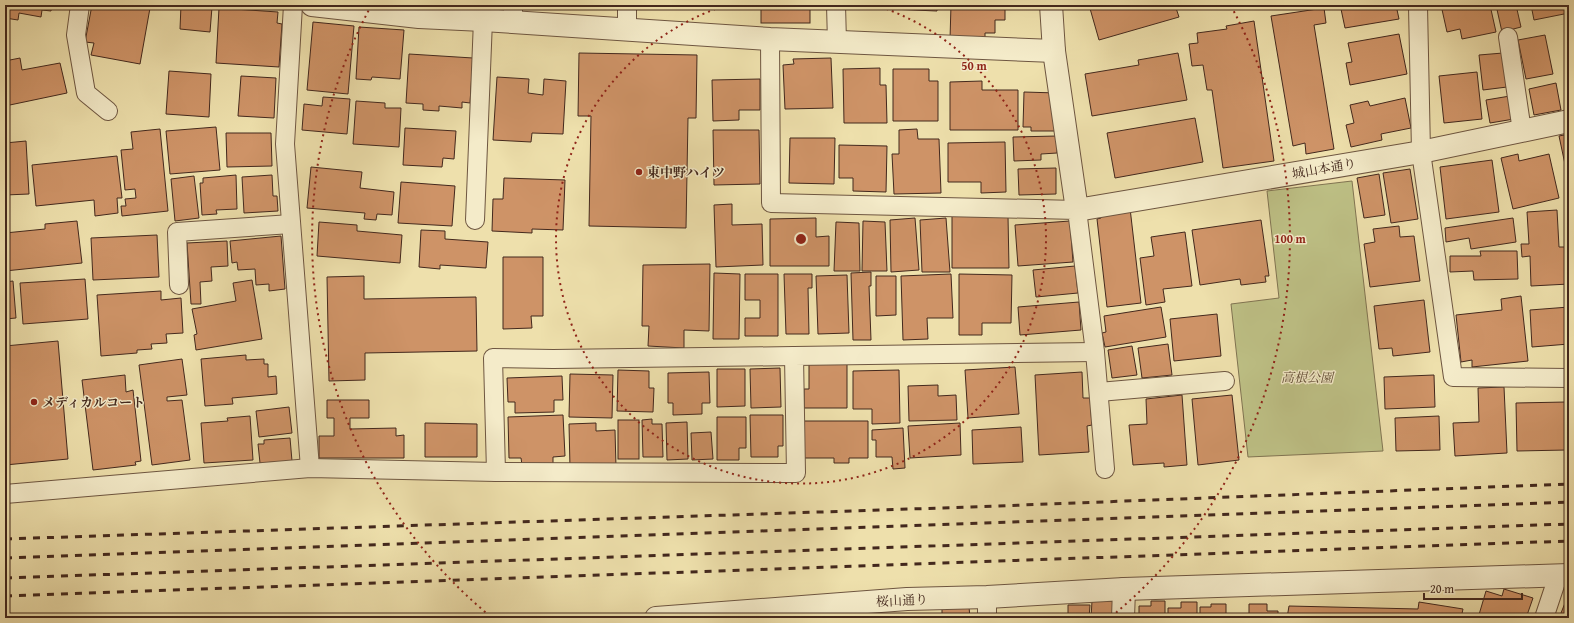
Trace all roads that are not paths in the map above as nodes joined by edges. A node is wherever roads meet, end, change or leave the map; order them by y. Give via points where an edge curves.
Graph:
1 (80, 5) edge
2 (293, 5) edge
3 (312, 5) edge
4 (627, 5) edge
5 (836, 5) edge
6 (1051, 5) edge
7 (1418, 6) dead end
8 (419, 11) edge
9 (513, 14) edge
10 (483, 20) junction
11 (627, 30) junction
12 (1508, 37) dead end
13 (770, 39) junction
14 (837, 42) junction
15 (1054, 51) junction
16 (108, 111) dead end
17 (1569, 121) edge
18 (1522, 131) junction
19 (1421, 152) junction
20 (1077, 210) junction
21 (475, 220) dead end
22 (292, 224) junction
23 (180, 285) dead end
24 (1095, 352) junction
25 (794, 356) junction
26 (1569, 378) edge
27 (1225, 381) dead end
28 (1099, 392) junction
29 (310, 468) junction
30 (1105, 469) dead end
31 (496, 472) junction
32 (5, 494) edge
33 (1564, 575) edge
34 (1124, 589) junction
35 (987, 597) junction
36 (656, 618) edge
37 (987, 618) edge
38 (1123, 618) edge
39 (1544, 618) edge

1 - 16 lane via 76,35 86,93
2 - 22 lane via 285,144
3 - 8 street
4 - 11 lane
5 - 14 lane
6 - 15 street
7 - 19 lane
8 - 10 street
9 - 10 street
9 - 11 street
10 - 21 lane
11 - 13 street
12 - 18 lane
13 - 14 street
13 - 20 lane via 771,203
14 - 15 street
15 - 20 street
17 - 18 street, 城山本通り
18 - 19 street, 城山本通り
19 - 20 street, 城山本通り
19 - 26 lane via 1453,377
20 - 24 lane
22 - 23 lane via 177,232
22 - 29 lane
24 - 25 lane
24 - 28 lane
25 - 31 lane via 493,358
25 - 31 lane via 796,474
27 - 28 lane
28 - 30 lane
29 - 31 lane
29 - 32 lane
33 - 34 street, 桜山通り
33 - 39 lane
34 - 35 street, 桜山通り
34 - 38 street
35 - 36 street, 桜山通り via 908,599
35 - 37 lane

